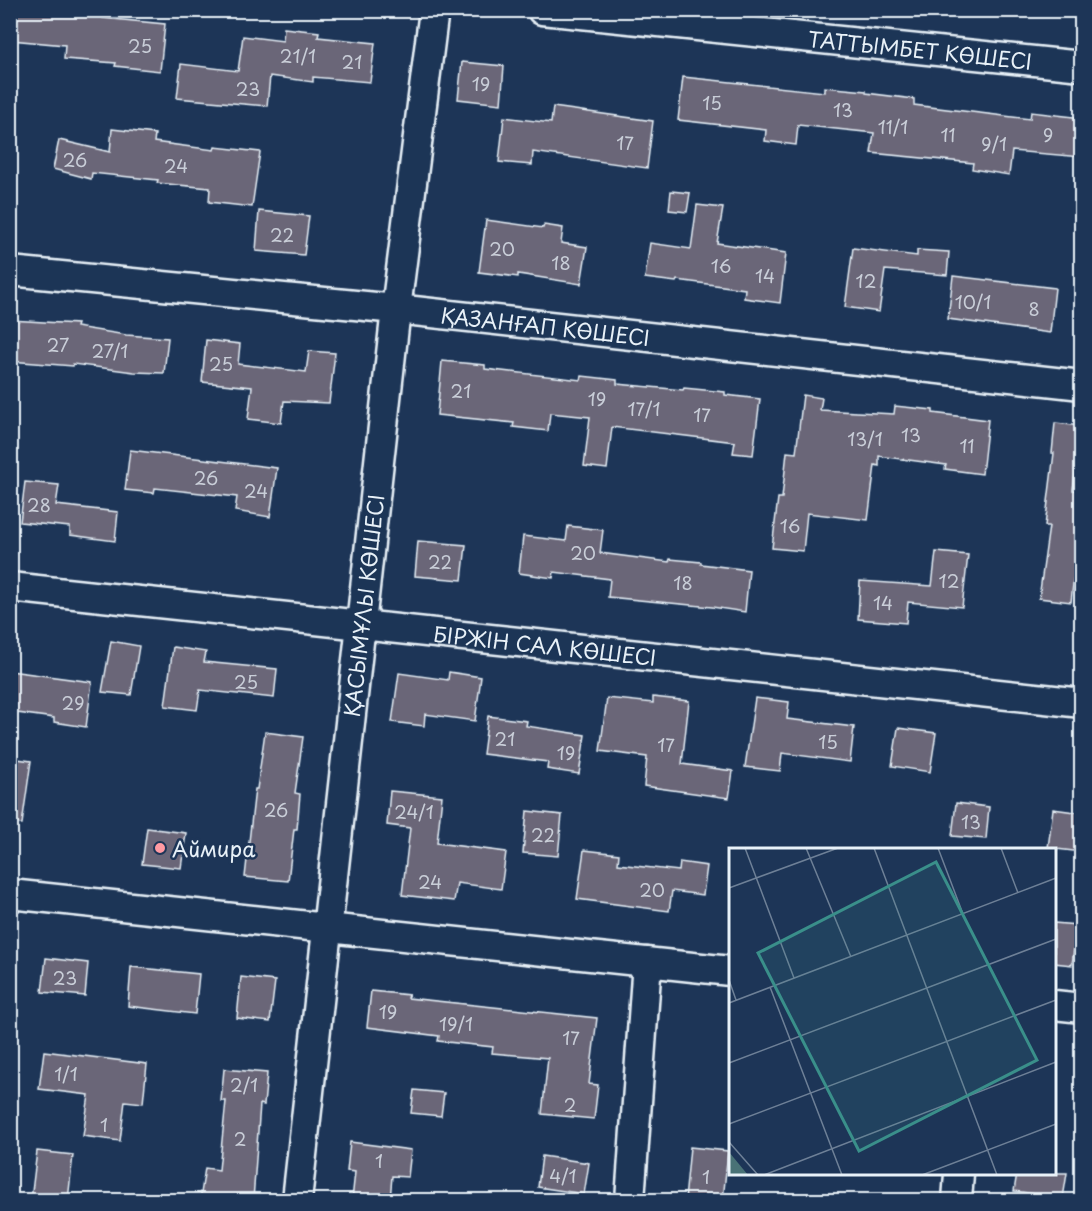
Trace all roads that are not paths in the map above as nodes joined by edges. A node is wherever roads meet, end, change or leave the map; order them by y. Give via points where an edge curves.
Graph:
1 (434, 10) edge
2 (542, 10) edge
3 (1082, 66) edge
4 (10, 271) edge
5 (396, 309) junction
6 (1082, 385) edge
7 (10, 587) edge
8 (361, 626) junction
9 (1082, 703) edge
10 (10, 894) edge
11 (327, 928) junction
12 (647, 962) junction
13 (729, 971) edge
14 (1056, 1005) edge
15 (1082, 1008) edge
16 (959, 1175) edge
17 (297, 1200) edge
18 (630, 1200) edge
19 (957, 1200) edge

1 - 5 street, ҚАСЫМҰЛЫ КӨШЕСІ
2 - 3 street, ТАТТЫМБЕТ КӨШЕСІ
4 - 5 street, ҚАЗАНҒАП КӨШЕСІ
5 - 6 street, ҚАЗАНҒАП КӨШЕСІ
5 - 8 street, ҚАСЫМҰЛЫ КӨШЕСІ
7 - 8 street, БІРЖІН САЛ КӨШЕСІ
8 - 9 street, БІРЖІН САЛ КӨШЕСІ
8 - 11 street, ҚАСЫМҰЛЫ КӨШЕСІ
10 - 11 street
11 - 12 street
11 - 17 street, ҚАСЫМҰЛЫ КӨШЕСІ
12 - 13 street
12 - 18 street
14 - 15 street
16 - 19 street

